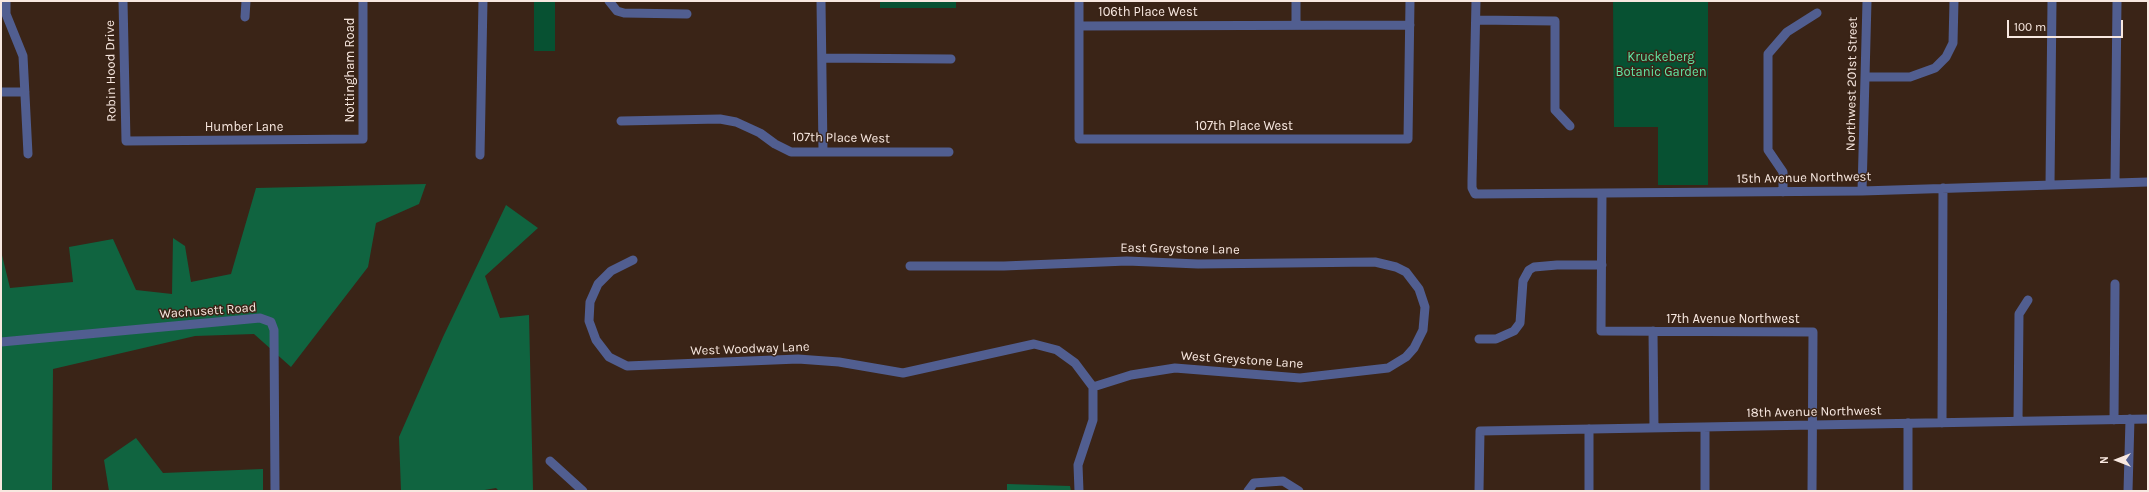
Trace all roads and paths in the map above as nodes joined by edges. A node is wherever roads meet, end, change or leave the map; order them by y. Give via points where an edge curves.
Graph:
1 (6, 1) edge
2 (123, 1) edge
3 (246, 1) edge
4 (363, 1) edge
5 (483, 1) edge
6 (609, 1) edge
7 (821, 1) edge
8 (1079, 1) edge
9 (1296, 1) edge
10 (1410, 1) edge
11 (1476, 1) edge
12 (1867, 1) edge
13 (1954, 1) edge
14 (2052, 1) edge
15 (2117, 1) edge
16 (1816, 13) dead end
17 (687, 14) dead end
18 (245, 17) dead end
19 (1476, 20) junction
20 (1296, 25) junction
21 (1410, 25) junction
22 (1079, 26) junction
23 (822, 58) junction
24 (951, 59) dead end
25 (1866, 77) junction
26 (1, 92) edge
27 (25, 92) junction
28 (621, 121) dead end
29 (1570, 126) dead end
30 (364, 139) joint
31 (126, 141) joint
32 (823, 152) junction
33 (949, 152) dead end
34 (28, 154) dead end
35 (480, 155) dead end
36 (2148, 182) edge
37 (2115, 183) junction
38 (2050, 185) junction
39 (1943, 188) junction
40 (1862, 191) junction
41 (1783, 192) junction
42 (1602, 194) junction
43 (633, 260) dead end
44 (1602, 265) junction
45 (910, 266) dead end
46 (2115, 284) dead end
47 (2028, 300) dead end
48 (1425, 307) joint
49 (1653, 332) junction
50 (1479, 339) dead end
51 (1, 342) edge
52 (1092, 387) junction
53 (2130, 419) junction
54 (2148, 419) edge
55 (2114, 420) junction
56 (2018, 421) junction
57 (1908, 423) junction
58 (1942, 423) junction
59 (1812, 425) junction
60 (1705, 427) junction
61 (1654, 428) junction
62 (1589, 429) junction
63 (550, 461) dead end
64 (275, 491) edge
65 (584, 491) edge
66 (1079, 491) edge
67 (1248, 491) edge
68 (1299, 491) edge
69 (1479, 491) edge
70 (1589, 491) edge
71 (1705, 491) edge
72 (1812, 491) edge
73 (1908, 491) edge
74 (2128, 491) edge

1 - 27 street via 6,14 23,56
2 - 31 street, Robin Hood Drive
3 - 18 street
4 - 30 street, Nottingham Road
5 - 35 street
6 - 17 street via 617,11 624,13
7 - 23 street
8 - 22 street
9 - 20 street
10 - 21 street
11 - 19 street
12 - 25 street, Northwest 201st Street
13 - 25 street via 1953,43 1946,57 1935,68 1910,77
14 - 38 street
15 - 37 street
16 - 41 street via 1787,32 1768,54 1768,150 1783,172
19 - 29 street via 1555,21 1556,110
19 - 42 street, 15th Avenue Northwest via 1472,180 1475,194
20 - 21 street, 106th Place West
20 - 22 street, 106th Place West
21 - 22 street, 107th Place West via 1408,139 1079,139
23 - 24 street
23 - 32 street
25 - 40 street, Northwest 201st Street
26 - 27 street
27 - 34 street
28 - 32 street, 107th Place West via 720,119 736,122 760,133 791,152
30 - 31 street, Humber Lane
32 - 33 street, 107th Place West
36 - 37 street, 15th Avenue Northwest
37 - 38 street, 15th Avenue Northwest
38 - 39 street, 15th Avenue Northwest
39 - 40 street, 15th Avenue Northwest
39 - 58 street
40 - 41 street, 15th Avenue Northwest
41 - 42 street, 15th Avenue Northwest
42 - 44 street
43 - 52 street, West Woodway Lane via 611,271 598,284 590,302 589,321 596,340 609,357 627,366 798,359 838,362 903,373 1034,344 1056,350 1075,363
44 - 49 street, 17th Avenue Northwest via 1601,331
44 - 50 street via 1534,267 1529,270 1523,281 1520,323 1514,332 1496,339
45 - 48 street, East Greystone Lane via 1004,266 1127,261 1198,264 1375,262 1406,272 1419,289
46 - 55 street
47 - 56 street via 2019,314
48 - 52 street, West Greystone Lane via 1423,330 1414,348 1406,357 1388,368 1300,378 1175,368 1130,375
49 - 59 street, 17th Avenue Northwest via 1813,332
49 - 61 street
51 - 64 street, Wachusett Road via 260,318 271,322 274,330
52 - 66 street via 1093,420 1078,465
53 - 54 street, 18th Avenue Northwest
53 - 55 street, 18th Avenue Northwest
53 - 74 street
55 - 56 street, 18th Avenue Northwest
56 - 58 street, 18th Avenue Northwest
57 - 58 street, 18th Avenue Northwest
57 - 59 street, 18th Avenue Northwest
57 - 73 street
59 - 60 street, 18th Avenue Northwest
59 - 72 street
60 - 61 street, 18th Avenue Northwest
60 - 71 street
61 - 62 street, 18th Avenue Northwest
62 - 69 street, 18th Avenue Northwest via 1480,431
62 - 70 street
63 - 65 street
67 - 68 street via 1254,483 1283,481

